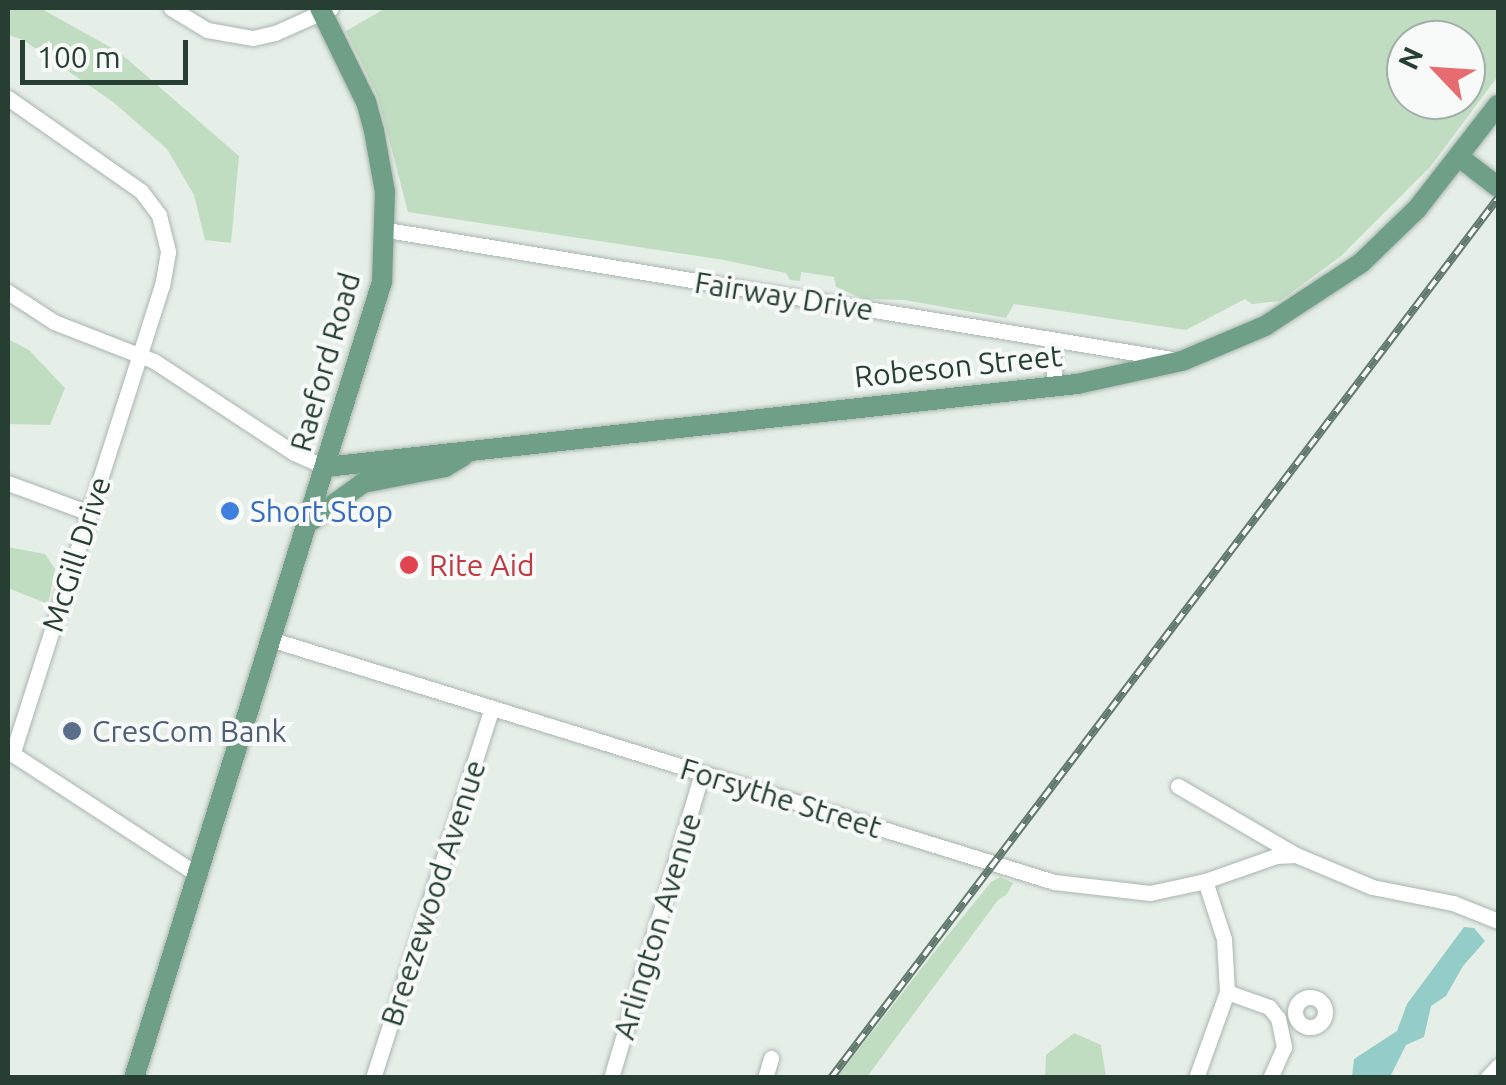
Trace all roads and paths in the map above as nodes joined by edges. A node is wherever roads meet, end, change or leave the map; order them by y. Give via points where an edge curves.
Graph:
1 (171, 8) edge
2 (324, 9) edge
3 (8, 98) edge
4 (1498, 105) edge
5 (1459, 156) junction
6 (1498, 188) edge
7 (387, 230) junction
8 (8, 292) edge
9 (1051, 339) junction
10 (140, 355) junction
11 (1182, 361) junction
12 (1055, 386) junction
13 (470, 451) junction
14 (326, 467) junction
15 (8, 483) edge
16 (89, 513) junction
17 (308, 523) junction
18 (270, 638) junction
19 (492, 708) junction
20 (10, 752) edge
21 (702, 773) junction
22 (1178, 786) dead end
23 (1296, 856) junction
24 (197, 874) junction
25 (1205, 881) junction
26 (1498, 921) edge
27 (1226, 992) junction
28 (1296, 1016) dead end
29 (1280, 1024) junction
30 (772, 1058) dead end
31 (1498, 1066) edge
32 (134, 1078) edge
33 (373, 1078) edge
34 (611, 1078) edge
35 (765, 1078) edge
36 (1196, 1078) edge
37 (1270, 1078) edge
38 (1487, 1078) edge

1 - 2 street via 237,38 268,36
2 - 7 main road, Raeford Road via 366,102
3 - 10 street, McGill Drive via 141,191 160,215 168,260
4 - 5 main road, Robeson Street
5 - 6 main road
5 - 11 main road, Robeson Street via 1393,234 1331,286 1265,326
7 - 9 street, Fairway Drive
7 - 14 main road, Raeford Road via 375,312
8 - 10 street via 54,322
9 - 11 street, Fairway Drive
9 - 12 street
10 - 14 street
10 - 16 street, McGill Drive
11 - 12 main road, Robeson Street
12 - 13 main road, Robeson Street
13 - 14 main road, Robeson Street
13 - 17 main road via 444,467 363,484
14 - 17 main road, Raeford Road
15 - 16 street
16 - 20 street, McGill Drive
17 - 18 main road, Raeford Road
18 - 19 street, Forsythe Street
18 - 24 main road, Raeford Road
19 - 21 street, Forsythe Street
19 - 33 street, Breezewood Avenue
20 - 24 street
21 - 25 street, Forsythe Street via 1054,882 1150,893
21 - 34 street, Arlington Avenue
22 - 23 street
23 - 25 street, Forsythe Street via 1276,856
23 - 26 street via 1372,888 1454,903
24 - 32 main road, Raeford Road
25 - 27 street via 1224,938
27 - 29 street via 1269,1007
27 - 36 street
28 - 29 street
29 - 37 street via 1284,1047
30 - 35 street
31 - 38 street

